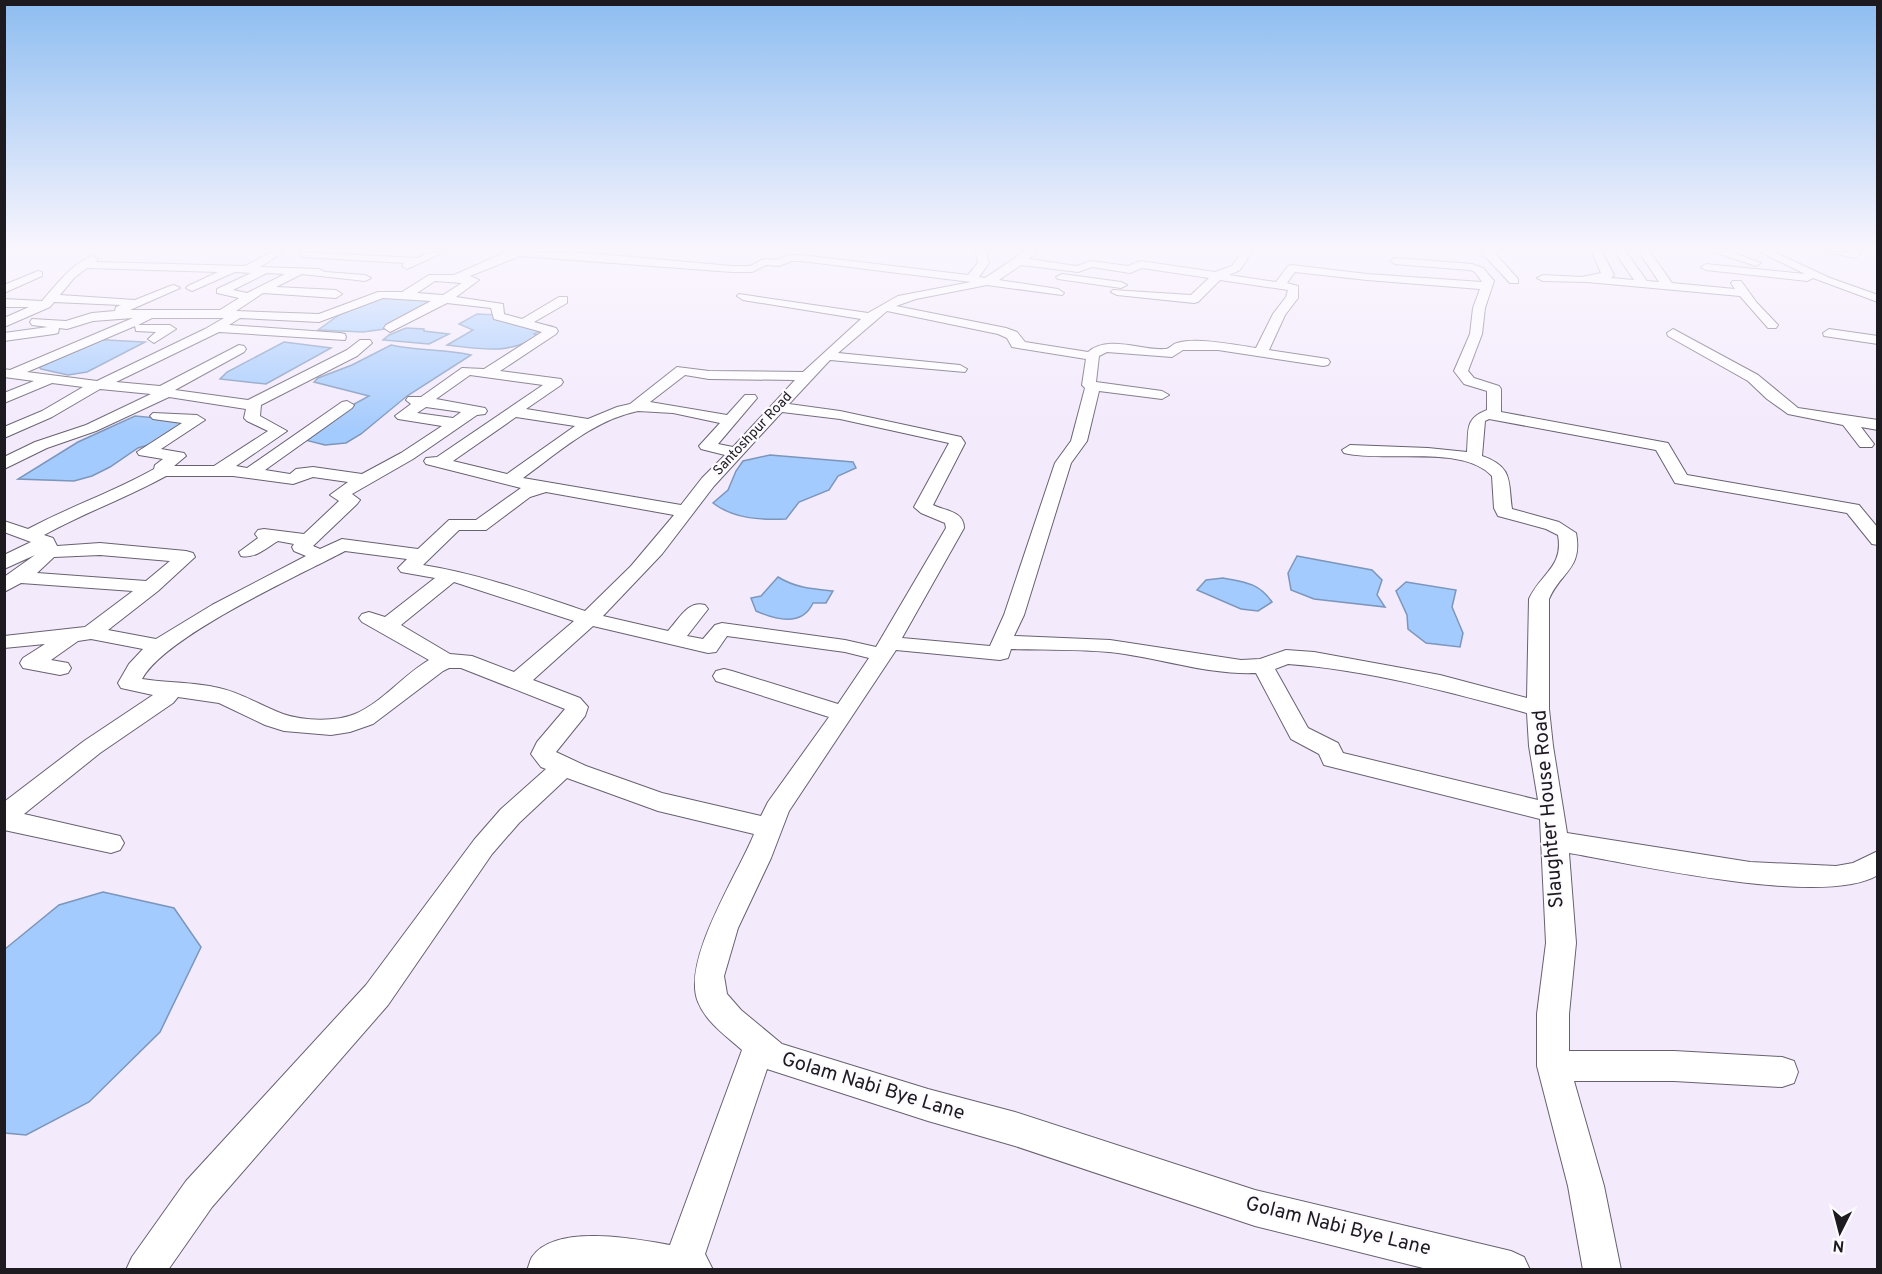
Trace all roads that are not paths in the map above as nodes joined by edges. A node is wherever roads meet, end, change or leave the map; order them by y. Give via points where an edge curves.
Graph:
1 (28, 311) edge
2 (118, 311) edge
3 (227, 311) edge
4 (278, 311) edge
5 (339, 311) edge
6 (421, 311) edge
7 (499, 311) edge
8 (544, 311) edge
9 (873, 311) edge
10 (1281, 311) edge
11 (1479, 311) edge
12 (1758, 311) edge
13 (878, 312) junction
14 (112, 314) junction
15 (150, 314) junction
16 (223, 314) junction
17 (238, 314) junction
18 (271, 316) junction
19 (301, 317) junction
20 (36, 322) dead end
21 (4, 323) edge
22 (524, 323) junction
23 (67, 325) junction
24 (1772, 325) dead end
25 (124, 327) junction
26 (216, 328) junction
27 (390, 328) dead end
28 (250, 331) junction
29 (272, 333) junction
30 (1673, 333) dead end
31 (1829, 333) dead end
32 (4, 337) edge
33 (340, 337) dead end
34 (154, 339) dead end
35 (1878, 340) edge
36 (365, 343) dead end
37 (239, 349) dead end
38 (167, 352) junction
39 (1261, 352) junction
40 (827, 356) junction
41 (1093, 356) junction
42 (214, 358) junction
43 (1323, 362) dead end
44 (7, 367) edge
45 (960, 369) dead end
46 (487, 373) junction
47 (805, 376) junction
48 (50, 380) junction
49 (98, 385) junction
50 (1093, 386) junction
51 (144, 389) junction
52 (165, 392) junction
53 (1162, 395) dead end
54 (750, 398) dead end
55 (4, 399) edge
56 (416, 401) junction
57 (254, 405) junction
58 (347, 405) dead end
59 (635, 407) junction
60 (779, 407) junction
61 (475, 410) junction
62 (513, 414) junction
63 (1491, 415) junction
64 (158, 416) dead end
65 (730, 420) junction
66 (1848, 422) junction
67 (456, 423) junction
68 (589, 424) junction
69 (1878, 424) edge
70 (4, 434) edge
71 (1866, 444) dead end
72 (1350, 450) dead end
73 (736, 453) junction
74 (406, 456) junction
75 (1474, 459) junction
76 (441, 462) junction
77 (4, 464) edge
78 (219, 470) junction
79 (164, 471) junction
80 (251, 473) junction
81 (364, 479) junction
82 (510, 480) junction
83 (542, 486) junction
84 (684, 511) junction
85 (4, 526) edge
86 (308, 540) junction
87 (1878, 540) edge
88 (42, 543) junction
89 (139, 552) junction
90 (248, 552) dead end
91 (422, 555) junction
92 (321, 556) junction
93 (451, 575) junction
94 (9, 576) edge
95 (91, 582) junction
96 (152, 587) junction
97 (698, 609) dead end
98 (589, 619) junction
99 (83, 634) junction
100 (673, 639) junction
101 (4, 642) edge
102 (1001, 642) junction
103 (157, 648) junction
104 (886, 649) junction
105 (446, 661) junction
106 (1263, 666) junction
107 (60, 668) dead end
108 (724, 676) dead end
109 (516, 682) junction
110 (172, 690) junction
111 (1538, 709) junction
112 (842, 713) junction
113 (564, 767) junction
114 (1553, 813) junction
115 (4, 818) edge
116 (770, 827) junction
117 (1555, 841) junction
118 (111, 843) dead end
119 (1878, 861) edge
120 (759, 1046) junction
121 (1553, 1066) junction
122 (1782, 1072) dead end
123 (689, 1268) edge
124 (145, 1269) edge
125 (546, 1269) edge
126 (1510, 1269) edge
127 (1602, 1269) edge

1 - 21 street
2 - 14 street
3 - 16 street
4 - 18 street
5 - 19 street
6 - 27 street
7 - 22 street via 498,316
8 - 22 street
9 - 13 street
10 - 39 street
11 - 63 street via 1476,334 1461,371 1469,381 1494,389
12 - 24 street
13 - 40 street, Santoshpur Road
13 - 41 street via 1002,331 1023,346
14 - 15 street
14 - 23 street
15 - 16 street
15 - 25 street
16 - 17 street
17 - 18 street
17 - 26 street
18 - 19 street
18 - 28 street
19 - 29 street
20 - 23 street
22 - 46 street via 552,331
23 - 32 street
25 - 34 street via 170,329
25 - 44 street
26 - 28 street
26 - 38 street
28 - 29 street
29 - 33 street
30 - 66 street via 1753,378 1793,411
31 - 35 street
36 - 57 street
37 - 42 street
38 - 42 street
38 - 49 street
39 - 41 street via 1185,345 1172,353 1101,349
39 - 43 street
40 - 45 street
40 - 47 street, Santoshpur Road
41 - 50 street via 1088,383
42 - 51 street
42 - 52 street
44 - 48 street
46 - 56 street via 467,371
46 - 62 street via 556,382
47 - 59 street via 709,375 682,370
47 - 60 street, Santoshpur Road
48 - 49 street
48 - 55 street
49 - 51 street
49 - 70 street
50 - 53 street
50 - 102 street via 1079,441 1063,463 1014,615
51 - 52 street
52 - 57 street
52 - 77 street
54 - 65 street
56 - 61 street
56 - 67 street via 404,416
57 - 78 street via 252,418 279,432
58 - 80 street
59 - 65 street
59 - 68 street
60 - 73 street, Santoshpur Road
60 - 104 street, Golam Nabi Bye Lane via 840,415 957,443 923,507 953,518 955,528
61 - 62 street
61 - 67 street
62 - 68 street
62 - 76 street
63 - 75 street via 1477,421
63 - 87 street via 1662,446 1681,479 1853,509
64 - 79 street via 197,420 145,452 178,456 161,468
65 - 73 street via 707,446
66 - 69 street
66 - 71 street
67 - 74 street
68 - 82 street
72 - 75 street
73 - 84 street, Santoshpur Road
74 - 76 street
74 - 81 street
75 - 111 street, Slaughter House Road via 1500,475 1504,513 1552,525 1567,533 1569,556 1564,568 1542,589 1539,599
76 - 82 street
78 - 79 street
78 - 80 street
79 - 88 street via 126,492 79,508
80 - 81 street via 293,479 313,472
81 - 86 street via 339,495 351,500
82 - 83 street
83 - 84 street
83 - 91 street via 537,491 525,492 480,526 455,524
84 - 98 street, Santoshpur Road via 674,528
85 - 88 street
86 - 90 street via 270,534
86 - 92 street via 300,547
88 - 89 street
88 - 94 street
89 - 95 street
89 - 96 street via 186,557
91 - 92 street via 342,545
91 - 93 street via 408,568
92 - 103 street via 219,609
93 - 98 street
93 - 105 street via 378,622
94 - 95 street
95 - 96 street
96 - 99 street
97 - 100 street
98 - 100 street
98 - 109 street, Santoshpur Road
99 - 101 street
99 - 103 street
99 - 107 street via 31,663
100 - 104 street via 708,647 728,621 845,646
102 - 104 street via 1000,653
102 - 106 street via 1110,646 1241,667
103 - 110 street via 143,660 129,683
104 - 112 street, Golam Nabi Bye Lane
105 - 109 street via 464,661
105 - 110 street via 420,676 374,714 341,728 283,723 220,695
106 - 111 street via 1286,657 1314,659 1440,682
106 - 114 street via 1299,733 1330,749 1333,759
108 - 112 street
109 - 113 street via 576,707 577,711 543,754
110 - 115 street via 92,747
111 - 114 street, Slaughter House Road
112 - 116 street, Golam Nabi Bye Lane via 777,809
113 - 116 street via 677,809
113 - 124 street via 510,816 483,847 377,995 199,1194
114 - 117 street, Slaughter House Road
115 - 118 street
116 - 120 street, Golam Nabi Bye Lane via 724,928 709,975 712,999
117 - 119 street via 1750,873 1836,878 1860,872
117 - 121 street, Slaughter House Road via 1561,943 1553,1014
120 - 123 street via 711,1178
120 - 126 street, Golam Nabi Bye Lane via 772,1056 1255,1208
121 - 122 street via 1674,1066
121 - 127 street, Slaughter House Road via 1586,1186
123 - 125 street via 583,1255 557,1260

